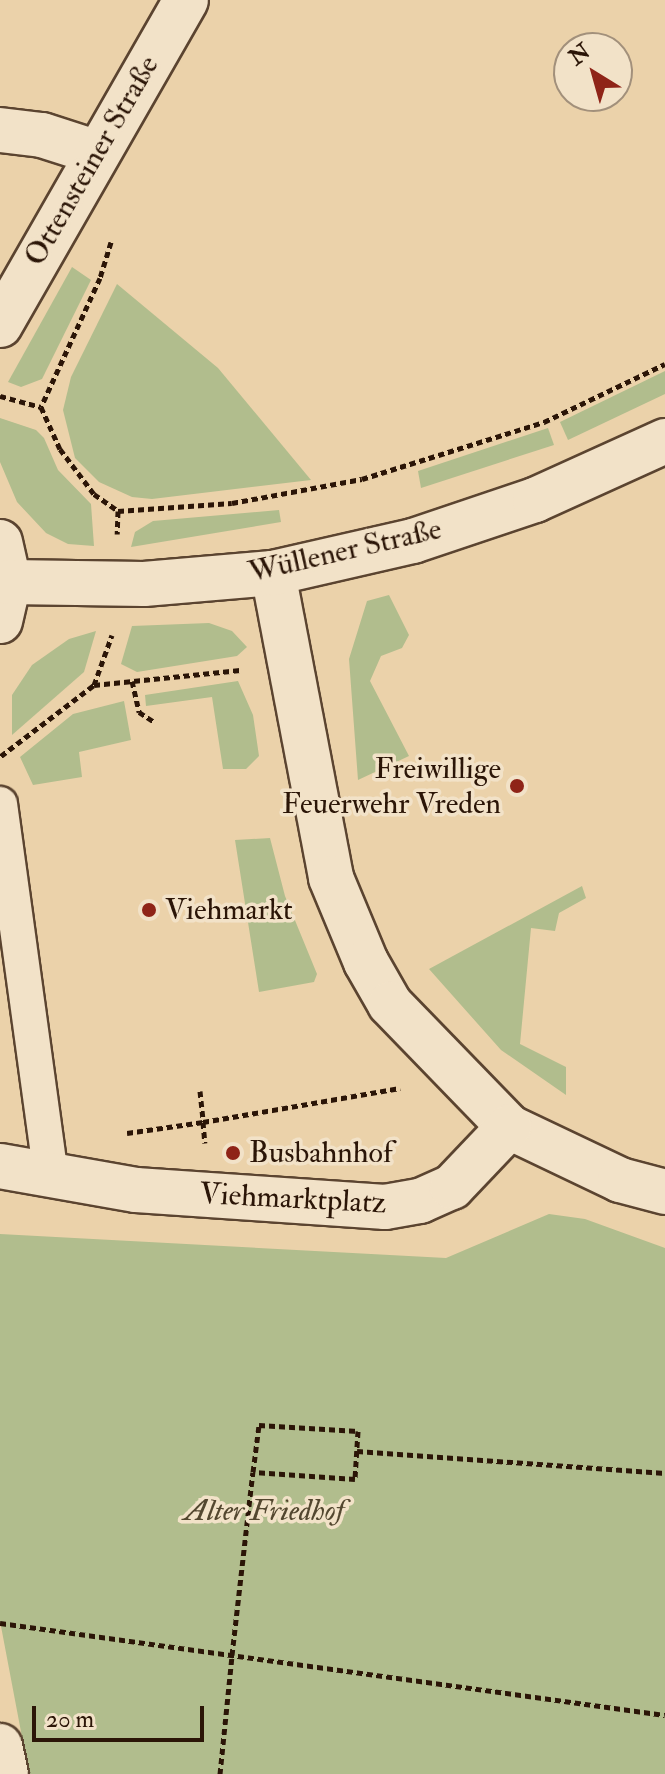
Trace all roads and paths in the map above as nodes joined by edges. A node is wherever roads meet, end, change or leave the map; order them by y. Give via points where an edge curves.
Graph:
1 (186, 0) edge
2 (0, 130) edge
3 (95, 152) junction
4 (115, 226) dead end
5 (0, 325) edge
6 (665, 364) edge
7 (0, 396) edge
8 (665, 441) edge
9 (118, 511) dead end
10 (273, 573) junction
11 (3, 581) edge
12 (245, 669) dead end
13 (132, 681) junction
14 (94, 685) dead end
15 (153, 721) dead end
16 (1, 812) edge
17 (417, 1086) dead end
18 (200, 1091) dead end
19 (203, 1122) junction
20 (509, 1127) junction
21 (126, 1133) dead end
22 (0, 1166) edge
23 (51, 1176) junction
24 (665, 1192) edge
25 (357, 1451) junction
26 (253, 1472) junction
27 (665, 1473) edge
28 (0, 1623) edge
29 (232, 1655) junction
30 (665, 1715) edge
31 (0, 1746) edge
32 (6, 1774) edge
33 (220, 1774) edge

1 - 3 street, Ottensteiner Straße
2 - 3 street via 42,135
3 - 5 street, Ottensteiner Straße
4 - 7 path via 100,278 41,407
6 - 9 path via 544,422 362,479 232,503
8 - 10 street, Wüllener Straße via 535,500 459,526
10 - 11 street, Wüllener Straße via 144,584
10 - 20 street via 331,878 366,962 390,1004
12 - 13 path
13 - 14 path
13 - 15 path via 139,712
16 - 23 lane
17 - 19 path
18 - 19 path
19 - 21 path
20 - 23 street, Viehmarktplatz via 452,1187 420,1201 385,1207 136,1190
20 - 24 street via 620,1180
22 - 23 street, Viehmarktplatz
25 - 26 path via 355,1479
25 - 26 path via 358,1431 259,1425
25 - 27 path
26 - 29 path
28 - 29 path
29 - 30 path
29 - 33 path
31 - 32 street

